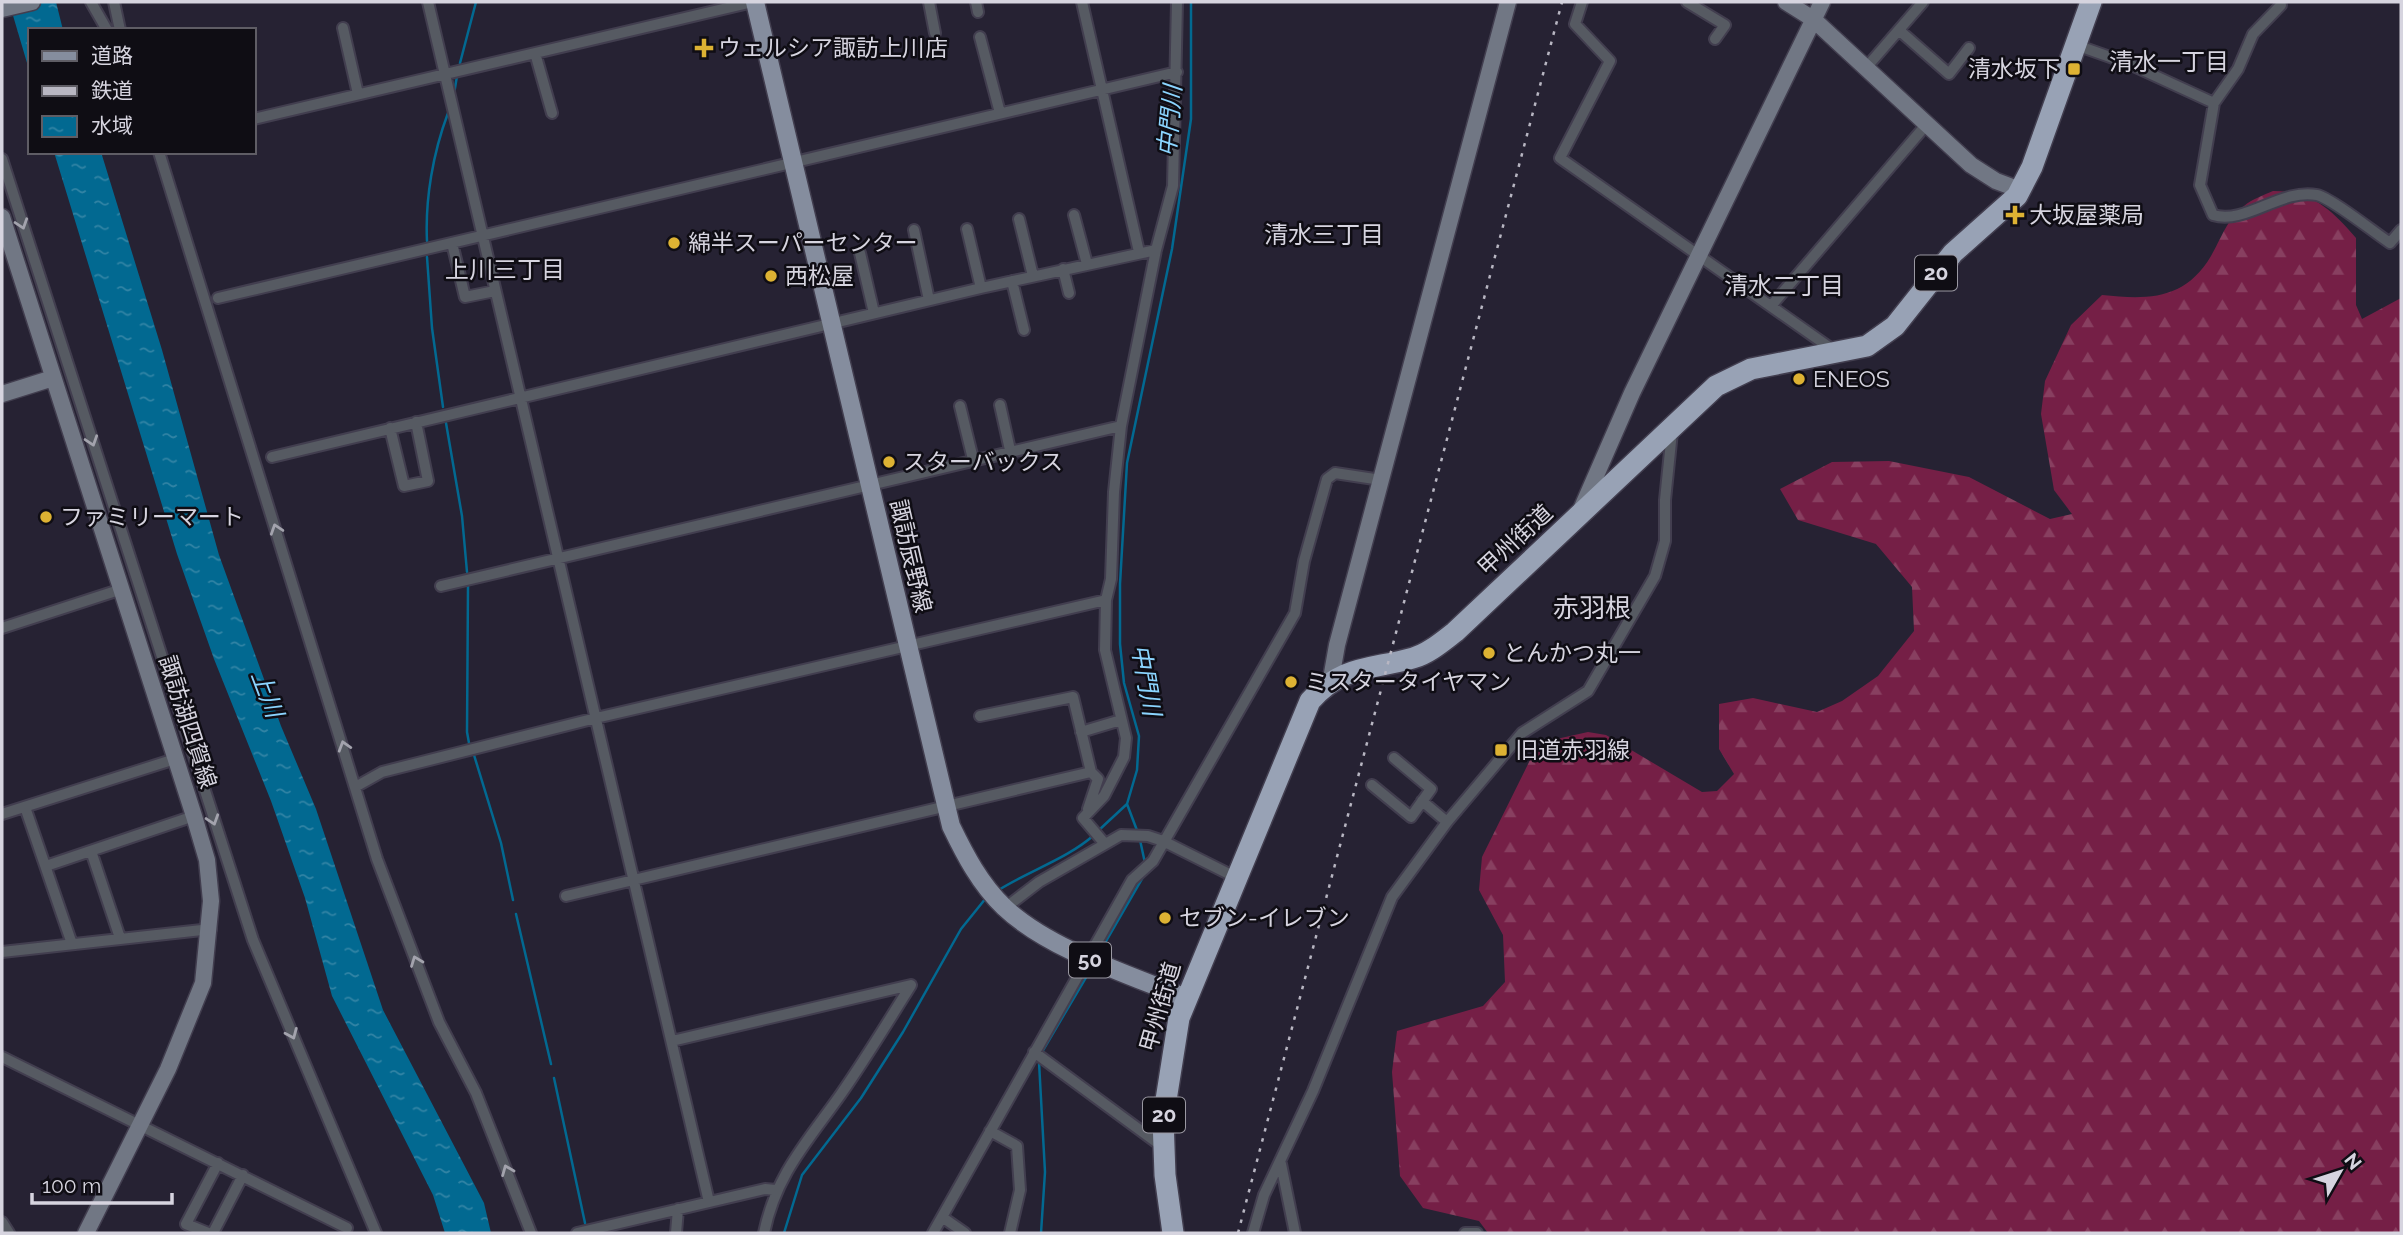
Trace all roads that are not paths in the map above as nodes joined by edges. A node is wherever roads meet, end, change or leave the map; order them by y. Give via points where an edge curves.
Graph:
1 (32, 2) edge
2 (91, 2) edge
3 (114, 2) edge
4 (428, 2) edge
5 (754, 2) edge
6 (929, 2) edge
7 (1082, 2) edge
8 (1177, 2) edge
9 (1508, 2) edge
10 (1581, 2) edge
11 (1687, 2) edge
12 (1786, 2) edge
13 (1822, 2) edge
14 (1923, 2) edge
15 (2091, 2) edge
16 (2281, 5) dead end
17 (2, 9) edge
18 (1813, 19) junction
19 (106, 28) edge
20 (120, 28) edge
21 (343, 28) dead end
22 (1900, 31) junction
23 (935, 33) dead end
24 (980, 37) dead end
25 (1715, 39) dead end
26 (2076, 45) junction
27 (1969, 48) dead end
28 (535, 53) junction
29 (1865, 69) junction
30 (1177, 72) junction
31 (445, 74) junction
32 (1102, 89) junction
33 (358, 94) junction
34 (2214, 103) junction
35 (552, 113) dead end
36 (1000, 113) junction
37 (256, 119) edge
38 (1926, 125) junction
39 (160, 154) edge
40 (2, 159) edge
41 (792, 162) junction
42 (2020, 190) junction
43 (1074, 215) dead end
44 (2, 218) edge
45 (1019, 219) dead end
46 (967, 229) dead end
47 (914, 230) dead end
48 (2401, 230) edge
49 (483, 236) junction
50 (452, 243) junction
51 (1156, 250) junction
52 (1139, 252) junction
53 (860, 253) dead end
54 (1699, 255) junction
55 (1087, 264) junction
56 (1063, 269) junction
57 (1033, 276) junction
58 (1012, 281) junction
59 (981, 288) junction
60 (495, 291) junction
61 (1069, 293) dead end
62 (218, 298) dead end
63 (929, 300) junction
64 (1771, 306) junction
65 (874, 313) junction
66 (831, 323) junction
67 (1024, 330) dead end
68 (1839, 354) junction
69 (53, 378) junction
70 (2, 394) edge
71 (520, 397) junction
72 (1000, 405) dead end
73 (960, 406) dead end
74 (416, 422) junction
75 (1121, 426) junction
76 (390, 428) junction
77 (1673, 428) junction
78 (1010, 450) junction
79 (272, 457) dead end
80 (973, 459) junction
81 (1381, 480) junction
82 (869, 485) junction
83 (1577, 518) junction
84 (558, 557) junction
85 (440, 586) dead end
86 (122, 589) junction
87 (1106, 600) junction
88 (2, 628) edge
89 (906, 646) junction
90 (1331, 679) junction
91 (980, 716) dead end
92 (596, 718) junction
93 (1121, 720) junction
94 (1082, 732) junction
95 (1394, 758) dead end
96 (175, 759) junction
97 (1091, 772) junction
98 (1372, 785) dead end
99 (357, 786) junction
100 (1422, 801) junction
101 (25, 807) junction
102 (945, 807) junction
103 (2, 814) edge
104 (194, 816) junction
105 (1087, 818) junction
106 (1447, 822) junction
107 (1163, 841) junction
108 (1104, 843) junction
109 (90, 851) junction
110 (46, 866) junction
111 (1235, 877) junction
112 (634, 879) junction
113 (566, 896) dead end
114 (1003, 906) junction
115 (211, 929) junction
116 (120, 938) junction
117 (72, 944) junction
118 (2, 952) edge
119 (1089, 959) junction
120 (1186, 998) junction
121 (672, 1041) junction
122 (1038, 1054) junction
123 (2, 1057) edge
124 (140, 1125) junction
125 (990, 1131) junction
126 (1163, 1147) junction
127 (218, 1163) junction
128 (1281, 1164) junction
129 (243, 1175) junction
130 (776, 1190) junction
131 (709, 1202) junction
132 (678, 1209) junction
133 (942, 1217) junction
134 (2, 1222) edge
135 (346, 1231) edge
136 (9, 1233) edge
137 (86, 1233) edge
138 (208, 1233) edge
139 (213, 1233) edge
140 (376, 1233) edge
141 (531, 1233) edge
142 (577, 1233) edge
143 (676, 1233) edge
144 (764, 1233) edge
145 (933, 1233) edge
146 (965, 1233) edge
147 (1010, 1233) edge
148 (1173, 1233) edge
149 (1253, 1233) edge
150 (1295, 1233) edge
151 (1465, 1233) edge
152 (1477, 1233) edge

1 - 17 street
2 - 19 street
3 - 20 street
4 - 31 street
5 - 28 street
5 - 41 main road, 諏訪辰野線 / 50
6 - 23 street
7 - 32 street
8 - 30 street
9 - 81 street
10 - 54 street via 1575,24 1610,61 1560,158
11 - 25 street via 1725,25
12 - 18 street
13 - 18 street
14 - 22 street
15 - 26 highway, 甲州街道 / 20
16 - 34 street via 2253,34 2238,69
18 - 29 street
18 - 54 street
21 - 33 street
22 - 27 street via 1948,74
22 - 29 street
24 - 36 street
26 - 34 street
26 - 42 highway, 甲州街道 / 20
28 - 31 street
28 - 35 street
29 - 38 street
30 - 32 street
30 - 51 street via 1173,186
31 - 33 street
31 - 49 street
32 - 36 street
32 - 52 street
33 - 37 street
34 - 48 street via 2200,185 2213,215 2224,219 2291,196 2318,195 2390,243
36 - 41 street
38 - 42 street via 1970,165
38 - 64 street
99 -> 39 street
40 -> 140 street via 253,940
41 - 49 street
41 - 66 main road, 諏訪辰野線 / 50
42 - 68 highway, 甲州街道 / 20 via 1953,253 1895,326 1867,346
43 - 55 street
44 - 69 street, 諏訪湖四賀線
45 - 57 street
46 - 59 street
47 - 63 street
49 - 50 street
49 - 60 street
50 - 60 street via 465,297
50 - 62 street
51 - 52 street
51 - 75 street
52 - 55 street
53 - 65 street
54 - 64 street
54 - 83 street
55 - 56 street
56 - 57 street
56 - 61 street
57 - 58 street
58 - 59 street
58 - 67 street
59 - 63 street
60 - 71 street
63 - 65 street
64 - 68 street
65 - 66 street
66 - 71 street
66 - 82 main road, 諏訪辰野線 / 50
68 - 77 highway, 甲州街道 / 20 via 1734,375 1716,386
69 - 70 street
69 - 86 street, 諏訪湖四賀線
71 - 74 street
71 - 84 street
72 - 78 street
73 - 80 street
74 - 76 street
74 - 76 street via 428,481 404,486
75 - 78 street
75 - 87 street
76 - 79 street
77 - 83 highway, 甲州街道 / 20
77 - 106 street via 1662,558 1601,671 1588,691 1522,733
78 - 80 street
80 - 82 street
81 - 90 street
81 - 107 street via 1335,472 1327,479 1295,613
82 - 84 street
82 - 89 main road, 諏訪辰野線 / 50
83 - 90 highway, 甲州街道 / 20 via 1435,647 1416,657
84 - 85 street
84 - 92 street
86 - 88 street
86 - 96 street, 諏訪湖四賀線
87 - 89 street
87 - 93 street via 1105,650
89 - 92 street
89 - 102 main road, 諏訪辰野線 / 50
90 - 111 highway, 甲州街道 / 20 via 1310,701
91 - 94 street via 1073,697
92 - 99 street via 383,772
92 - 112 street
93 - 94 street
93 - 105 street via 1126,738 1124,757
94 - 97 street
95 - 100 street via 1431,789
96 - 101 street
96 - 104 street, 諏訪湖四賀線
97 - 102 street
97 - 105 street via 1098,779
98 - 100 street via 1411,817
141 -> 99 street via 476,1093 439,1022 377,859
100 - 106 street
101 - 103 street
101 - 110 street
102 - 112 street
102 - 114 main road, 諏訪辰野線 / 50 via 967,858
104 - 109 street
104 - 115 street, 諏訪湖四賀線 via 207,860
105 - 108 street
106 - 128 street via 1392,897
107 - 108 street via 1121,835
107 - 111 street
107 - 119 street
108 - 114 street
109 - 110 street
109 - 116 street
110 - 117 street
111 - 120 highway, 甲州街道 / 20
112 - 113 street
112 - 121 street
114 - 119 main road, 諏訪辰野線 / 50
115 - 116 street
115 - 124 street, 諏訪湖四賀線 via 194,1012
116 - 117 street
117 - 118 street
119 - 120 main road, 諏訪辰野線 / 50
119 - 122 street
120 - 126 highway, 甲州街道 / 20 via 1167,1080
121 - 130 street via 911,985
121 - 131 street
122 - 125 street
122 - 126 street
123 - 124 street
124 - 127 street
124 - 137 street, 諏訪湖四賀線
125 - 133 street
125 - 147 street via 1017,1146 1020,1189
126 - 148 highway, 甲州街道 / 20
127 - 129 street
127 - 138 street via 186,1224
128 - 149 street via 1264,1195
128 - 150 street
129 - 135 street
129 - 139 street
130 - 131 street
130 - 144 street
131 - 132 street
132 - 142 street
132 - 143 street
133 - 145 street
133 - 146 street
134 - 136 street
151 - 152 street

